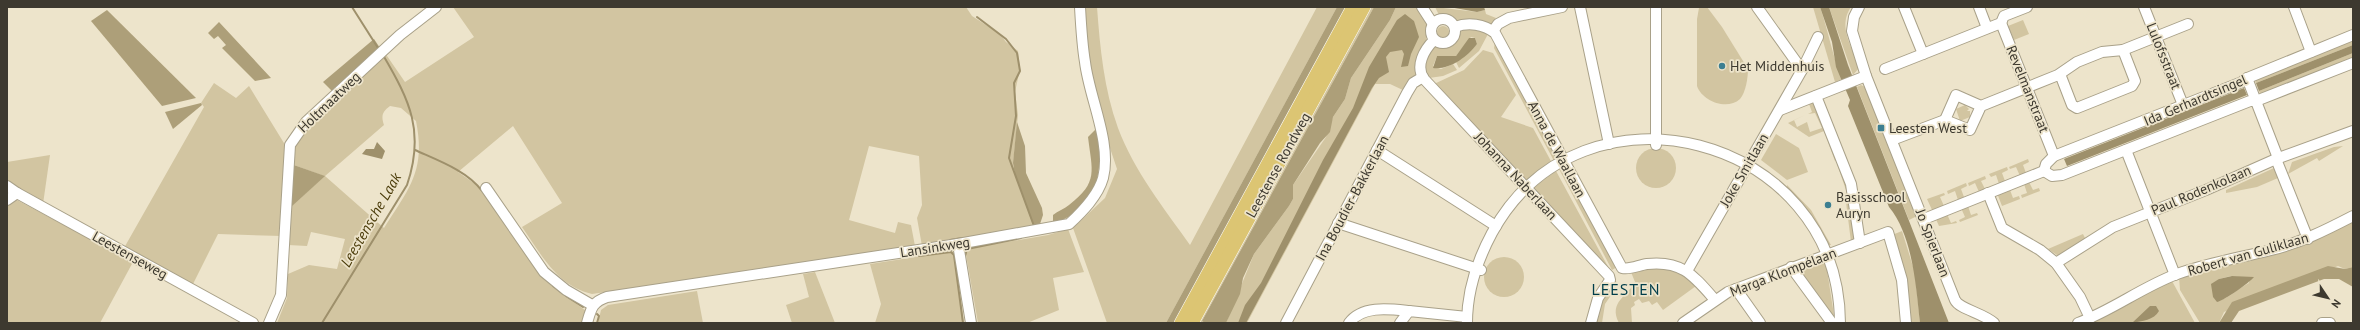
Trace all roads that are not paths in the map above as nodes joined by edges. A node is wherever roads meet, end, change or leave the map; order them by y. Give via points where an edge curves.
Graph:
1 (436, 7) edge
2 (1080, 7) edge
3 (1353, 7) edge
4 (1364, 7) edge
5 (1422, 7) edge
6 (1429, 7) edge
7 (1562, 7) edge
8 (1580, 7) edge
9 (1656, 7) edge
10 (1756, 7) edge
11 (1859, 7) edge
12 (1904, 7) edge
13 (1979, 7) edge
14 (2027, 7) edge
15 (2144, 7) edge
16 (2294, 7) edge
17 (1527, 11) edge
18 (1436, 22) junction
19 (2001, 23) junction
20 (2188, 24) dead end
21 (1455, 27) junction
22 (1987, 28) junction
23 (1493, 32) junction
24 (2353, 35) edge
25 (1818, 37) dead end
26 (2156, 37) junction
27 (1434, 40) junction
28 (2123, 50) junction
29 (2311, 52) junction
30 (1923, 54) junction
31 (2353, 63) edge
32 (1885, 68) dead end
33 (1802, 70) junction
34 (2060, 74) junction
35 (1866, 76) junction
36 (1423, 77) junction
37 (2248, 81) junction
38 (2027, 87) junction
39 (1816, 96) junction
40 (2255, 98) junction
41 (2183, 105) junction
42 (1981, 106) junction
43 (1780, 110) junction
44 (1945, 120) junction
45 (2353, 131) edge
46 (1892, 140) junction
47 (1656, 142) junction
48 (1609, 144) junction
49 (1377, 150) junction
50 (2126, 150) junction
51 (2054, 156) junction
52 (2277, 158) junction
53 (1564, 161) junction
54 (1748, 164) junction
55 (2044, 171) junction
56 (7, 186) edge
57 (486, 188) dead end
58 (1527, 188) junction
59 (17, 193) junction
60 (1988, 193) junction
61 (7, 200) edge
62 (2151, 212) junction
63 (2353, 216) edge
64 (1924, 218) junction
65 (1338, 224) junction
66 (1496, 226) junction
67 (2308, 238) junction
68 (1860, 243) junction
69 (958, 244) junction
70 (1827, 255) junction
71 (2056, 263) junction
72 (1791, 267) junction
73 (1479, 270) junction
74 (1688, 271) junction
75 (2175, 275) junction
76 (1736, 289) junction
77 (1715, 300) junction
78 (592, 305) junction
79 (1409, 311) junction
80 (2090, 318) junction
81 (1467, 320) edge
82 (1686, 322) edge
83 (253, 323) edge
84 (270, 323) edge
85 (587, 323) edge
86 (971, 323) edge
87 (1181, 323) edge
88 (1192, 323) edge
89 (1286, 323) edge
90 (1349, 323) edge
91 (1400, 323) edge
92 (1591, 323) edge
93 (1760, 323) edge
94 (1832, 323) edge
95 (1840, 323) edge
96 (1906, 323) edge
97 (1994, 323) edge
98 (2078, 323) edge
99 (2322, 323) edge
100 (2330, 323) edge

1 - 84 street, Holtmaatweg via 400,35 312,117 296,134 290,145 280,295
2 - 69 street, Lansinkweg via 1085,62 1104,152 1103,178 1095,194 1080,215 1069,224
3 - 87 main road, Leestense Rondweg
4 - 88 main road, Leestense Rondweg
5 - 18 street
6 - 18 street
7 - 17 street
8 - 48 street
9 - 47 street
10 - 33 street
11 - 35 street, Jo Spierlaan via 1852,31
12 - 30 street
13 - 22 street
14 - 19 street via 2004,16
15 - 26 street, Lulofsstraat
16 - 29 street
17 - 23 street via 1498,24
18 - 21 street via 1450,21
18 - 27 street via 1431,32
19 - 22 street
19 - 38 street, Revelmanstraat
20 - 26 street
21 - 23 street via 1471,24
21 - 27 street via 1455,36 1450,42 1441,44
22 - 30 street
23 - 53 street, Anna de Waallaan
24 - 29 street, Ida Gerhardtsingel
25 - 33 street, Joke Smitlaan
26 - 28 street
26 - 41 street, Lulofsstraat
27 - 36 street via 1422,58
28 - 34 street via 2102,52 2077,62
28 - 34 street via 2134,84 2105,97 2074,108
29 - 37 street, Ida Gerhardtsingel
30 - 32 street
31 - 40 street, Ida Gerhardtsingel
33 - 43 street, Joke Smitlaan
34 - 38 street
35 - 39 street
35 - 46 street, Jo Spierlaan
36 - 49 street, Ina Boudier-Bakkerlaan via 1411,86
36 - 58 street, Johanna Naberlaan
37 - 40 street
37 - 41 street, Ida Gerhardtsingel
38 - 42 street
38 - 51 street, Revelmanstraat
39 - 43 street
39 - 68 street via 1851,184
40 - 50 street, Ida Gerhardtsingel
40 - 52 street
41 - 51 street, Ida Gerhardtsingel
42 - 44 street via 1970,130
42 - 44 street via 1956,95
43 - 54 street, Joke Smitlaan
44 - 46 street
45 - 52 street, Paul Rodenkolaan
46 - 64 street, Jo Spierlaan
47 - 48 street
47 - 54 street via 1703,145
48 - 53 street
49 - 65 street, Ina Boudier-Bakkerlaan
49 - 66 street
50 - 55 street, Ida Gerhardtsingel via 2056,177
50 - 62 street
51 - 55 street via 2046,164
52 - 62 street, Paul Rodenkolaan
52 - 67 street
53 - 58 street
53 - 74 street, Anna de Waallaan via 1621,267 1626,269 1655,264
54 - 70 street via 1772,180 1796,204
54 - 74 street, Joke Smitlaan
55 - 60 street
56 - 59 street, Leestenseweg
57 - 78 street via 544,272 566,290
58 - 66 street
58 - 92 street, Johanna Naberlaan via 1609,276 1610,280 1595,304
59 - 61 street
59 - 83 street, Leestenseweg
60 - 64 street
60 - 71 street via 2004,230 2031,244
62 - 71 street, Paul Rodenkolaan via 2104,231
62 - 75 street
63 - 67 street, Robert van Guliklaan
64 - 97 street, Jo Spierlaan via 1956,303 1962,308 1982,314
65 - 73 street
65 - 89 street, Ina Boudier-Bakkerlaan
66 - 73 street
67 - 75 street, Robert van Guliklaan via 2272,250 2208,263
68 - 70 street, Marga Klompélaan
68 - 96 street, Marga Klompélaan via 1888,232 1902,280
69 - 78 street, Lansinkweg via 607,297
69 - 86 street
70 - 72 street, Marga Klompélaan
70 - 95 street via 1837,294
71 - 80 street via 2080,297
72 - 76 street, Marga Klompélaan
72 - 94 street
73 - 81 street
74 - 77 street
75 - 80 street, Robert van Guliklaan
76 - 77 street, Marga Klompélaan
76 - 93 street
77 - 82 street, Marga Klompélaan
78 - 85 street
79 - 81 street
79 - 90 street via 1385,308 1360,313
79 - 91 street
80 - 98 street, Robert van Guliklaan
99 - 100 street

